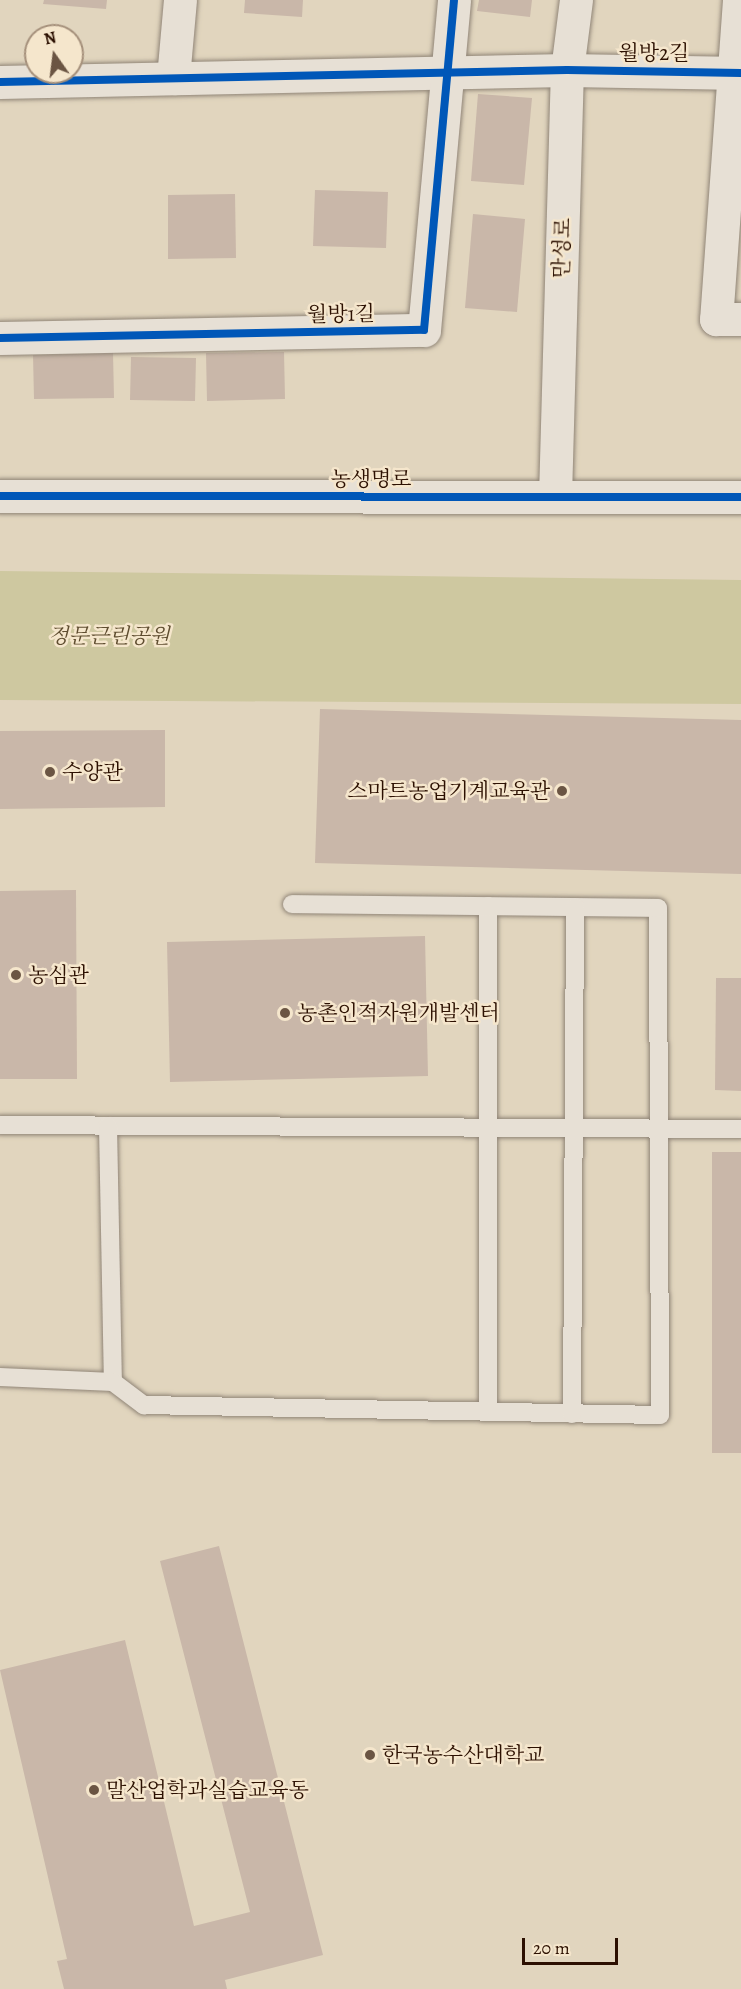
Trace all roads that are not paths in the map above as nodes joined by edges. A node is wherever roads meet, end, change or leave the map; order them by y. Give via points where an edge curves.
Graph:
1 (180, 0) edge
2 (454, 0) edge
3 (576, 0) edge
4 (739, 0) edge
5 (567, 70) junction
6 (738, 72) edge
7 (448, 73) junction
8 (173, 78) junction
9 (0, 82) edge
10 (741, 319) edge
11 (0, 338) edge
12 (0, 496) edge
13 (555, 497) junction
14 (741, 497) edge
15 (292, 904) dead end
16 (488, 906) junction
17 (576, 907) junction
18 (0, 1125) edge
19 (108, 1126) junction
20 (488, 1126) junction
21 (574, 1127) junction
22 (660, 1127) junction
23 (741, 1129) edge
24 (0, 1377) edge
25 (113, 1382) junction
26 (488, 1412) junction
27 (572, 1414) junction

1 - 8 street
2 - 7 street, 월방1길
3 - 5 street, 만성로
4 - 6 street
5 - 6 street, 월방2길
5 - 7 street
5 - 13 street, 만성로
6 - 10 street via 716,319
7 - 8 street
7 - 11 street, 월방1길 via 424,330
8 - 9 street
12 - 13 street, 농생명로
13 - 14 street, 농생명로
15 - 16 lane
16 - 17 lane
16 - 20 lane
17 - 21 lane
17 - 22 lane via 658,908
18 - 19 lane
19 - 20 lane
19 - 25 lane
20 - 21 lane
20 - 26 lane
21 - 22 lane
21 - 27 lane
22 - 23 lane
22 - 27 lane via 660,1415
24 - 25 lane
25 - 26 lane via 144,1405
26 - 27 lane

